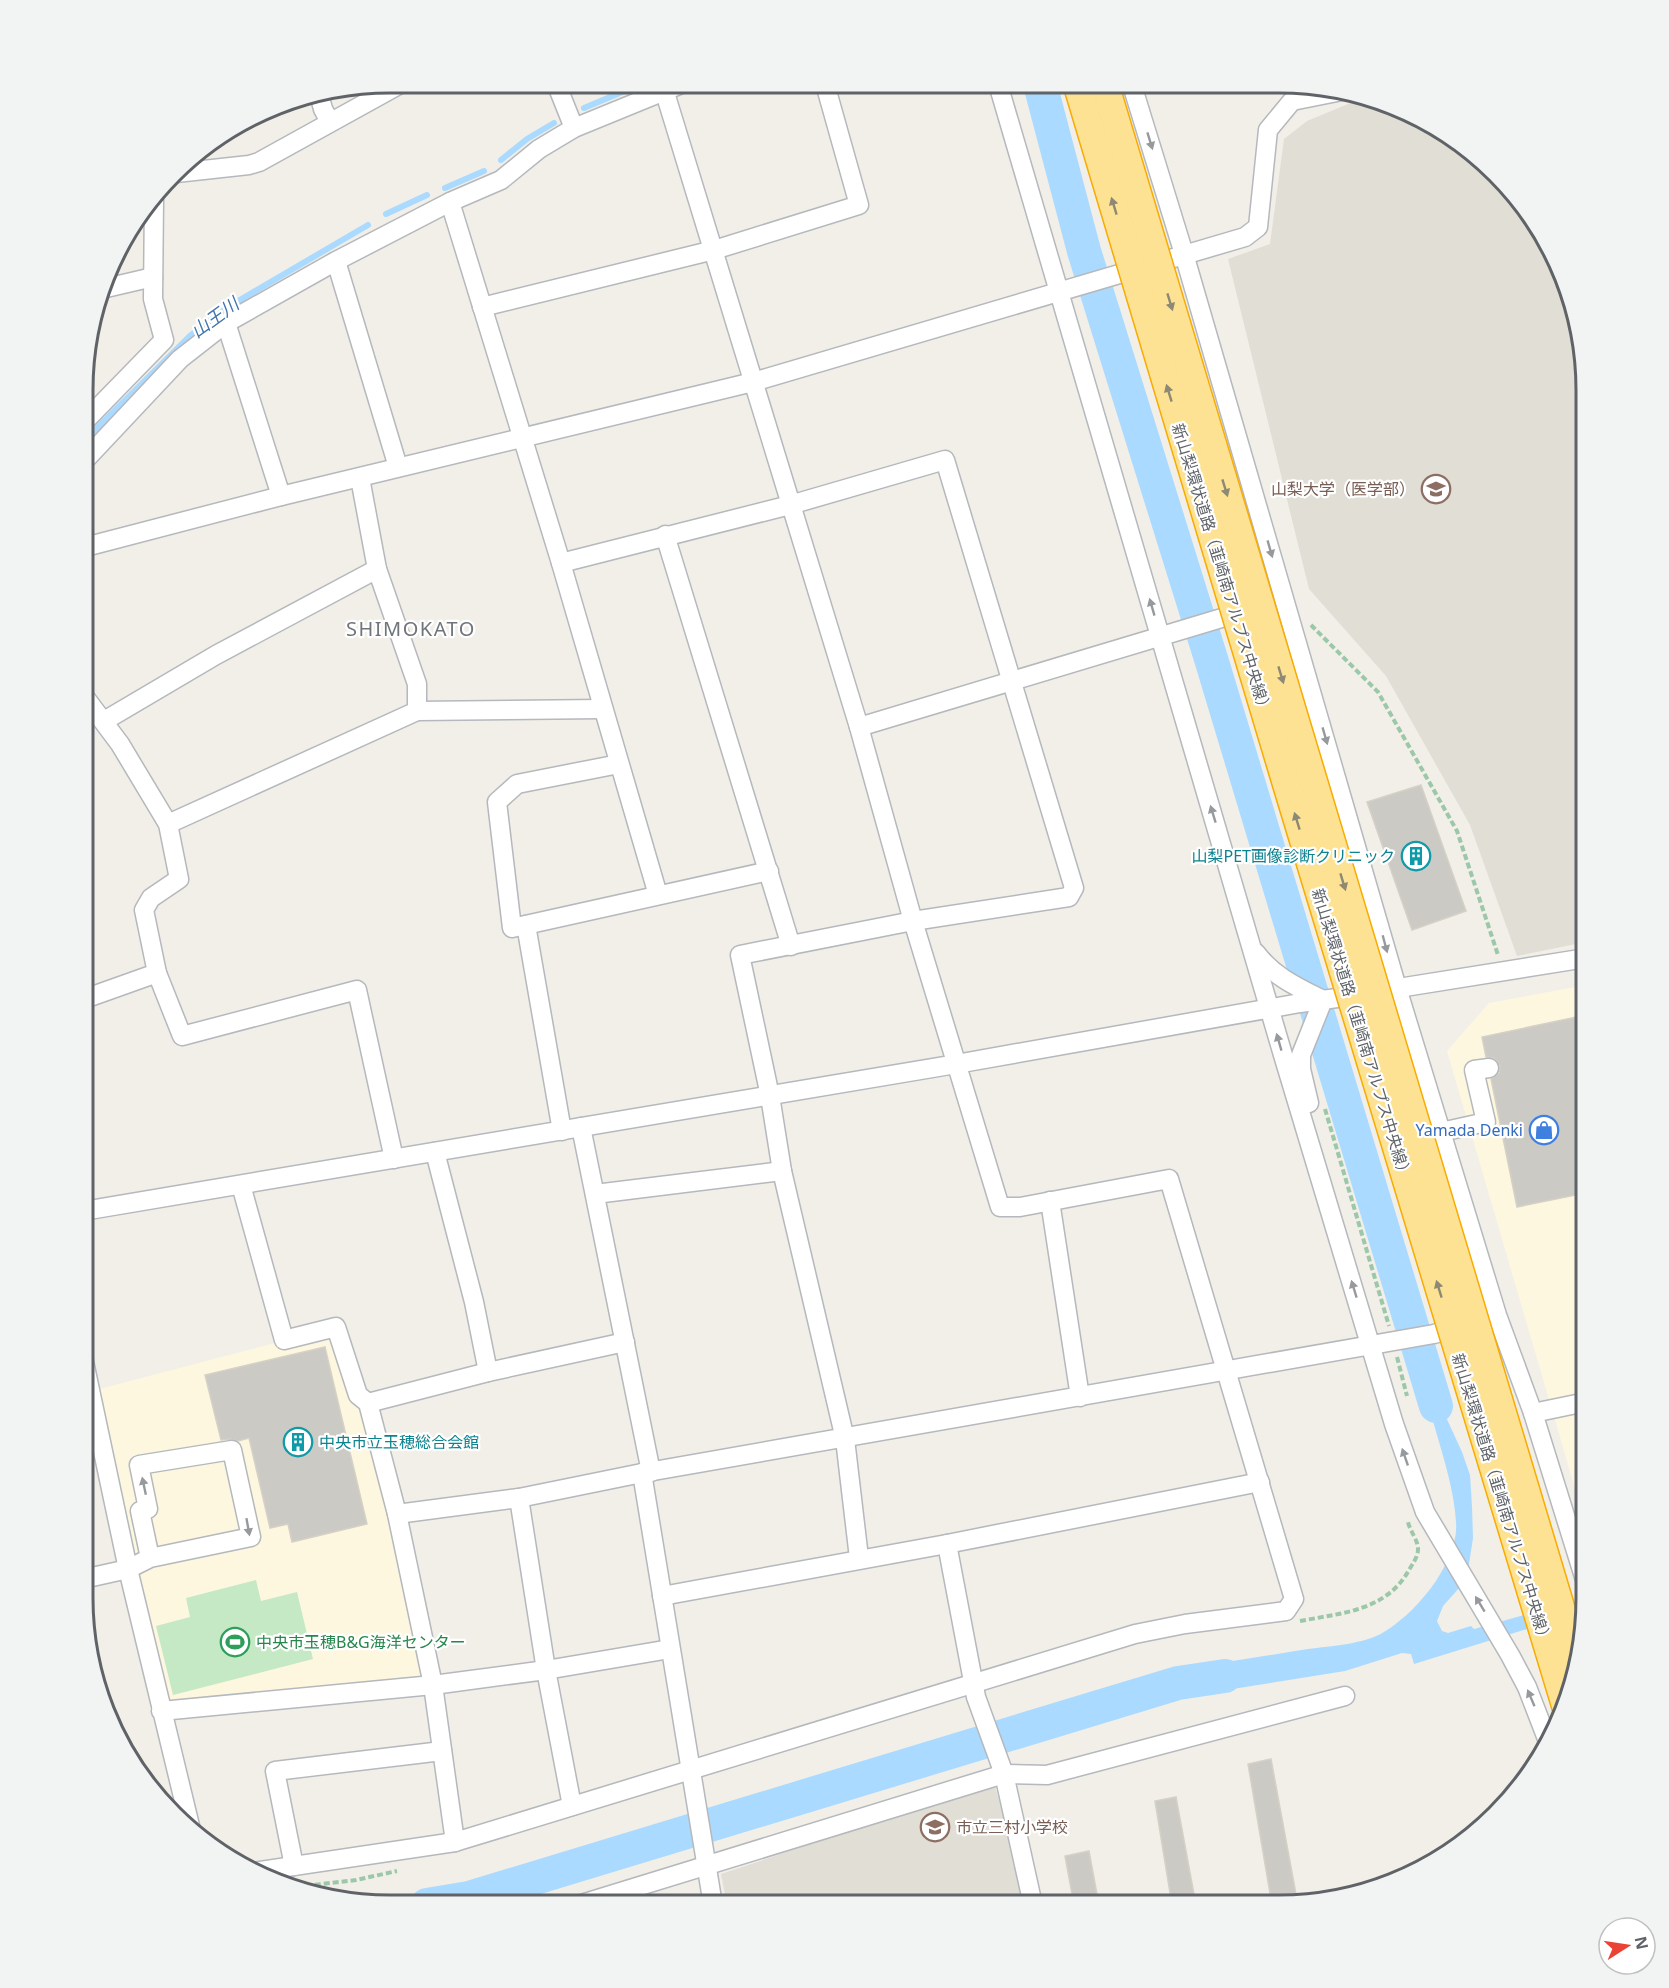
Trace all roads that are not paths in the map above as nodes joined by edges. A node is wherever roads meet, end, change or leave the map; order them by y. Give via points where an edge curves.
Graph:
1 (381, 93) edge
2 (560, 93) edge
3 (651, 93) edge
4 (666, 93) edge
5 (828, 93) edge
6 (1001, 93) edge
7 (1080, 93) edge
8 (1107, 93) edge
9 (1134, 93) edge
10 (1290, 93) edge
11 (321, 101) edge
12 (330, 122) junction
13 (574, 128) junction
14 (189, 172) edge
15 (450, 202) junction
16 (154, 209) edge
17 (714, 250) junction
18 (1184, 254) junction
19 (336, 261) junction
20 (153, 277) junction
21 (112, 287) edge
22 (1058, 291) junction
23 (482, 307) junction
24 (226, 323) junction
25 (165, 341) junction
26 (179, 359) junction
27 (753, 382) junction
28 (93, 412) edge
29 (522, 438) junction
30 (93, 451) edge
31 (398, 467) junction
32 (360, 478) junction
33 (281, 496) junction
34 (790, 505) junction
35 (665, 536) junction
36 (93, 545) edge
37 (561, 563) junction
38 (377, 569) junction
39 (1285, 599) junction
40 (1161, 638) junction
41 (1011, 682) junction
42 (93, 707) edge
43 (603, 708) junction
44 (417, 711) junction
45 (104, 721) junction
46 (859, 728) junction
47 (619, 764) junction
48 (168, 824) junction
49 (769, 872) junction
50 (1367, 881) junction
51 (658, 895) junction
52 (913, 921) junction
53 (526, 925) junction
54 (791, 946) junction
55 (1253, 950) junction
56 (1576, 960) edge
57 (157, 973) junction
58 (1397, 988) junction
59 (1297, 995) junction
60 (93, 996) edge
61 (1333, 999) junction
62 (1270, 1009) junction
63 (1415, 1048) junction
64 (956, 1064) junction
65 (1489, 1068) dead end
66 (770, 1096) junction
67 (581, 1127) junction
68 (562, 1131) junction
69 (1441, 1132) junction
70 (435, 1152) junction
71 (394, 1159) junction
72 (782, 1171) junction
73 (1319, 1173) junction
74 (241, 1185) junction
75 (595, 1194) junction
76 (1050, 1202) junction
77 (93, 1209) edge
78 (1497, 1315) junction
79 (625, 1342) junction
80 (1371, 1345) junction
81 (1227, 1371) junction
82 (488, 1372) junction
83 (1080, 1397) junction
84 (368, 1403) junction
85 (93, 1404) edge
86 (1576, 1404) edge
87 (1533, 1413) junction
88 (845, 1439) junction
89 (646, 1472) junction
90 (1260, 1482) junction
91 (519, 1498) junction
92 (397, 1514) junction
93 (947, 1544) junction
94 (1576, 1551) edge
95 (150, 1558) junction
96 (859, 1558) junction
97 (128, 1569) junction
98 (93, 1577) edge
99 (662, 1596) junction
100 (1572, 1645) edge
101 (670, 1649) junction
102 (546, 1670) junction
103 (972, 1682) junction
104 (433, 1685) junction
105 (1561, 1691) edge
106 (1345, 1696) dead end
107 (161, 1711) junction
108 (1544, 1732) edge
109 (442, 1751) junction
110 (1001, 1766) junction
111 (690, 1770) junction
112 (572, 1806) junction
113 (187, 1815) edge
114 (455, 1842) junction
115 (294, 1866) junction
116 (706, 1866) junction
117 (270, 1869) edge
118 (611, 1895) edge
119 (711, 1895) edge
120 (1031, 1895) edge

1 - 12 street
2 - 13 street
3 - 13 street
4 - 17 street
5 - 17 street via 859,205
6 - 22 street
105 -> 7 highway, 新山梨環状道路（韮崎南アルプス中央線）, bridge
8 -> 100 highway, 新山梨環状道路（韮崎南アルプス中央線）, bridge
9 -> 18 street
10 - 18 street via 1268,130 1258,227 1245,237
11 - 12 street
12 - 14 street via 259,162
13 - 15 street via 501,180
15 - 19 street
15 - 23 street
16 - 20 street
17 - 23 street
17 - 27 street
18 - 22 street
18 -> 39 street
19 - 24 street
19 - 31 street
20 - 21 street
20 - 25 street via 153,299
22 - 27 street
40 -> 22 street
23 - 29 street
24 - 26 street
24 - 33 street
25 - 26 street
25 - 28 street
26 - 30 street
27 - 29 street
27 - 34 street
29 - 31 street
29 - 37 street
31 - 32 street
32 - 33 street
32 - 38 street
33 - 36 street
34 - 35 street
34 - 41 street via 945,460
34 - 46 street
35 - 37 street
35 - 49 street
37 - 43 street
38 - 44 street via 417,684
38 - 45 street via 216,655
39 - 40 street
39 -> 50 street
40 - 41 street
55 -> 40 street
41 - 46 street
41 - 52 street via 1074,888 1069,897
42 - 45 street
43 - 44 street
43 - 47 street
44 - 48 street
45 - 48 street
46 - 52 street
47 - 51 street
47 - 53 street via 517,784 497,802 512,928
48 - 57 street via 179,879 152,898 144,910
49 - 51 street
49 - 54 street
50 -> 58 street
50 - 61 street via 1369,939
51 - 53 street
52 - 54 street
52 - 64 street
53 - 68 street
54 - 66 street via 740,955
55 - 59 street
55 - 62 street
56 - 58 street
57 - 60 street
57 - 71 street via 182,1036 357,990
58 - 61 street
58 - 63 street
59 - 61 street
59 - 62 street
61 - 63 street via 1378,1016
61 - 73 street via 1308,1033 1301,1055 1320,1151
62 - 64 street
73 -> 62 street
63 - 69 street
64 - 66 street
64 - 76 street via 1000,1207
65 - 69 street via 1474,1070 1486,1122
66 - 67 street
66 - 72 street
67 - 68 street
67 - 75 street
68 - 70 street
69 - 78 street
70 - 71 street
70 - 82 street
71 - 74 street
72 - 75 street
72 - 88 street
80 -> 73 street
74 - 77 street
74 - 84 street via 284,1340 336,1327 358,1395
75 - 79 street
76 - 81 street via 1169,1179
76 - 83 street
78 - 80 street via 1434,1335
78 - 87 street
79 - 82 street
79 - 89 street
80 - 81 street
108 -> 80 street via 1510,1655 1425,1512
81 - 83 street
81 - 90 street
82 - 84 street
83 - 88 street
84 - 92 street
85 - 97 street
86 - 87 street
87 - 94 street
88 - 89 street
88 - 96 street
89 - 91 street
89 - 99 street
90 - 93 street
90 - 103 street via 1294,1599 1286,1611 1135,1634
91 - 92 street
91 - 102 street
92 - 104 street
93 - 96 street
93 - 103 street
95 -> 95 street via 140,1511 148,1509 139,1465 232,1450 251,1537
95 - 97 street
96 - 99 street
97 - 98 street
97 - 107 street
99 - 101 street
101 - 102 street
101 - 111 street
102 - 104 street
102 - 112 street
103 - 110 street
103 - 111 street
104 - 107 street
104 - 109 street
106 - 110 street via 1047,1774
107 - 113 street
109 - 114 street
109 - 115 street via 275,1771
110 - 116 street
110 - 120 street
111 - 112 street
111 - 116 street
112 - 114 street
114 - 115 street
115 - 117 street
116 - 118 street
116 - 119 street

